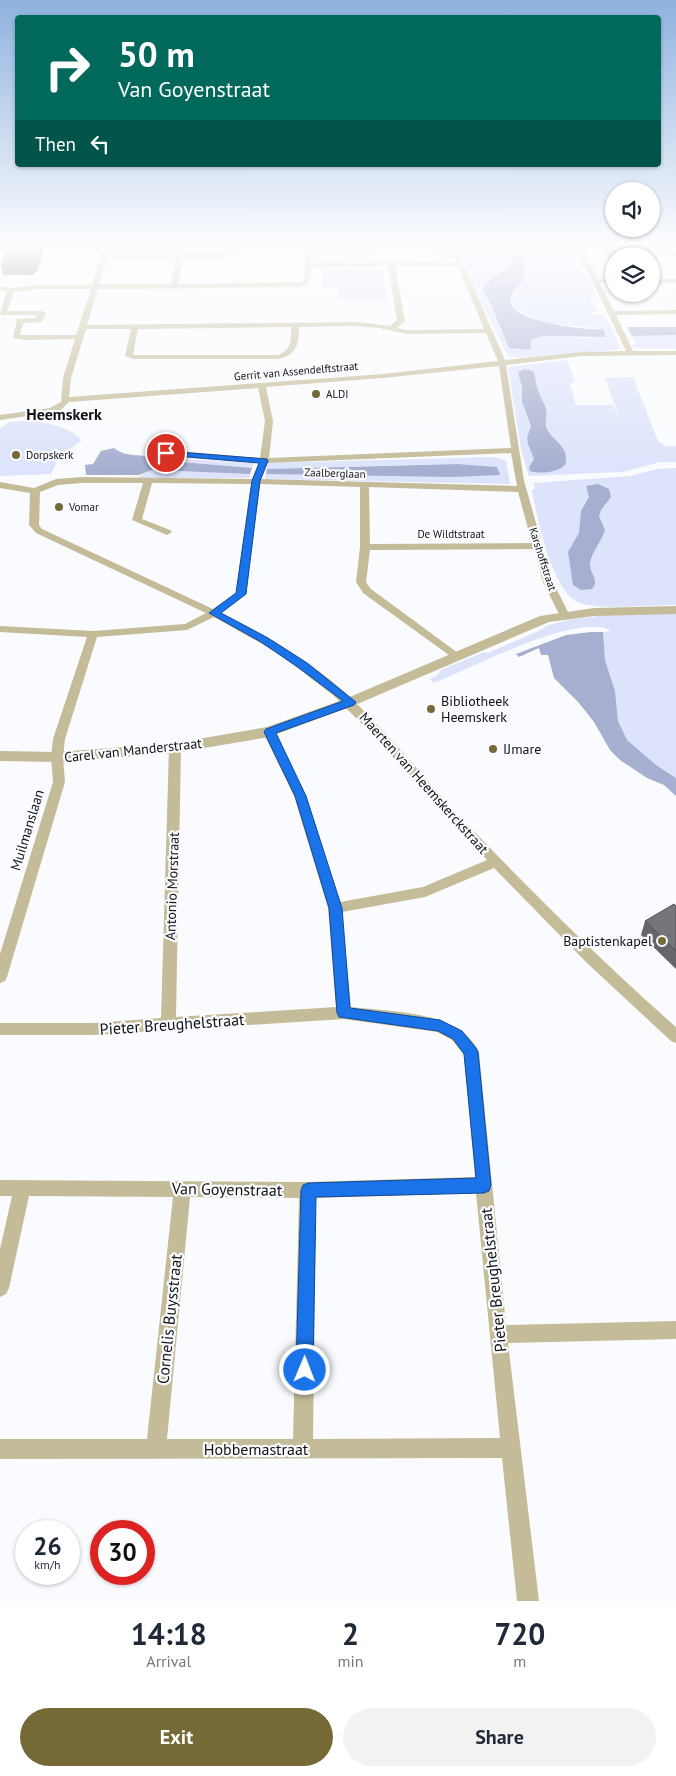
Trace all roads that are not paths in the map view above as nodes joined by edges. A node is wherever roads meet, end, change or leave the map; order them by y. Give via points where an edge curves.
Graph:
1 (20, 322) edge
2 (84, 322) edge
3 (400, 322) edge
4 (486, 322) edge
5 (616, 322) edge
6 (295, 325) junction
7 (82, 327) junction
8 (135, 327) junction
9 (391, 329) junction
10 (490, 331) junction
11 (79, 337) junction
12 (630, 352) junction
13 (676, 353) edge
14 (502, 362) junction
15 (262, 386) junction
16 (66, 400) junction
17 (0, 418) edge
18 (514, 450) junction
19 (166, 453) dead end
20 (264, 461) junction
21 (148, 480) junction
22 (256, 481) junction
23 (0, 485) edge
24 (364, 485) junction
25 (522, 489) junction
26 (35, 491) junction
27 (167, 532) dead end
28 (537, 546) junction
29 (365, 547) junction
30 (676, 610) edge
31 (214, 613) junction
32 (564, 614) junction
33 (0, 629) edge
34 (93, 634) junction
35 (457, 656) junction
36 (350, 702) junction
37 (270, 732) junction
38 (176, 748) junction
39 (0, 756) edge
40 (57, 757) junction
41 (496, 862) junction
42 (335, 908) junction
43 (0, 977) edge
44 (344, 1013) junction
45 (168, 1024) junction
46 (0, 1029) edge
47 (676, 1036) edge
48 (484, 1185) junction
49 (0, 1188) edge
50 (182, 1188) junction
51 (22, 1189) junction
52 (308, 1190) junction
53 (0, 1288) edge
54 (676, 1330) edge
55 (498, 1334) junction
56 (512, 1448) junction
57 (0, 1449) edge
58 (303, 1449) junction
59 (156, 1450) junction
60 (528, 1601) edge

1 - 11 street via 16,336
2 - 7 street
3 - 9 street
4 - 10 street, Karshoffstraat
5 - 12 street
6 - 8 street
6 - 8 street via 293,350 279,357 132,358 129,356
6 - 9 street via 358,324
7 - 8 street
7 - 11 street
9 - 10 street via 407,332
10 - 14 street, Karshoffstraat
11 - 16 street via 67,378
12 - 13 street, Gerrit van Assendelftstraat
12 - 14 street, Gerrit van Assendelftstraat
14 - 15 street, Gerrit van Assendelftstraat
14 - 18 street, Karshoffstraat
15 - 16 street, Gerrit van Assendelftstraat
15 - 20 street via 269,421
16 - 17 street via 59,408
18 - 20 street, Zaalberglaan
18 - 25 street, Karshoffstraat
19 - 20 street, Zaalberglaan
20 - 22 street
21 - 22 street, Zaalberglaan
21 - 26 street, Zaalberglaan via 66,480
21 - 27 street via 137,520
22 - 24 street, Zaalberglaan
22 - 31 street via 241,594
23 - 26 street
24 - 25 street, Zaalberglaan
24 - 29 street
25 - 28 street, Karshoffstraat
26 - 31 street, Maerten van Heemskerckstraat via 34,525 40,532
28 - 29 street, De Wildtstraat
28 - 32 street, Karshoffstraat via 548,582
29 - 35 street via 361,582 366,591
30 - 32 street
31 - 34 street via 187,627
31 - 36 street, Maerten van Heemskerckstraat via 316,674
32 - 35 street
33 - 34 street
34 - 40 street, Muilmanslaan via 59,739
35 - 36 street
36 - 37 street, Carel van Manderstraat
36 - 41 street, Maerten van Heemskerckstraat
37 - 38 street, Carel van Manderstraat
37 - 42 street via 300,796
38 - 40 street, Carel van Manderstraat
38 - 45 street, Antonio Morstraat
39 - 40 street, Carel van Manderstraat
40 - 43 street, Muilmanslaan via 59,782
41 - 42 street via 424,892
41 - 47 street, Maerten van Heemskerckstraat via 584,951
42 - 44 street
44 - 45 street, Pieter Breughelstraat
44 - 48 street, Pieter Breughelstraat via 440,1026 457,1035 471,1052
45 - 46 street, Pieter Breughelstraat via 93,1029
48 - 52 street, Van Goyenstraat
48 - 55 street, Pieter Breughelstraat
49 - 51 street, Van Goyenstraat
50 - 51 street, Van Goyenstraat
50 - 52 street, Van Goyenstraat
50 - 59 street, Cornelis Buysstraat
51 - 53 street
52 - 58 street
54 - 55 street
55 - 56 street, Pieter Breughelstraat
56 - 58 street, Hobbemastraat
56 - 60 street, Pieter Breughelstraat
57 - 59 street, Hobbemastraat
58 - 59 street, Hobbemastraat

